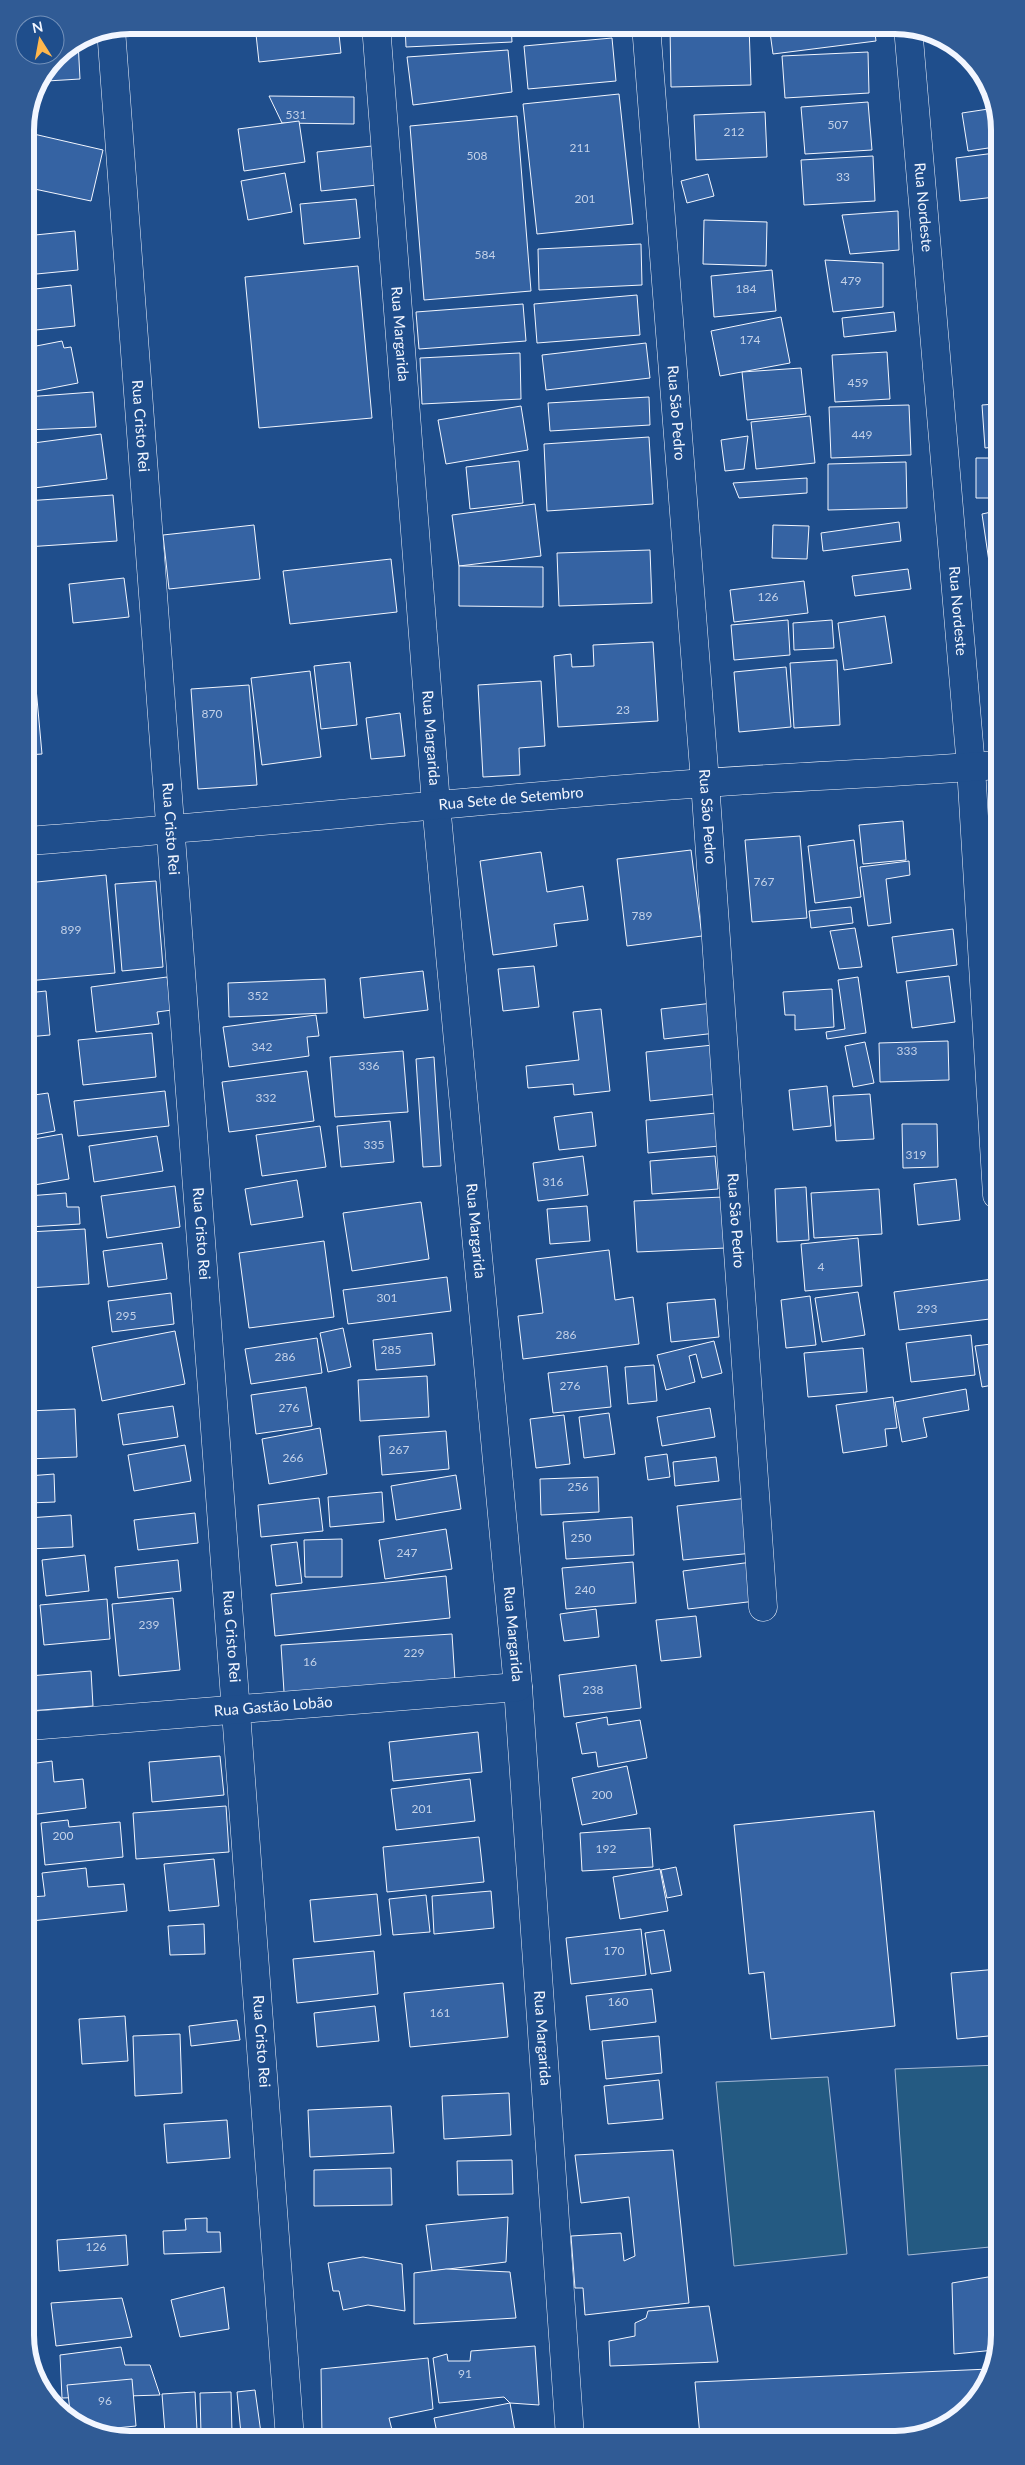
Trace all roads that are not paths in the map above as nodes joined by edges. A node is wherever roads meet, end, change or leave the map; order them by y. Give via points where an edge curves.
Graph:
1 (377, 34) edge
2 (647, 34) edge
3 (909, 35) edge
4 (112, 36) edge
5 (984, 766) edge
6 (705, 782) junction
7 (436, 804) junction
8 (170, 830) junction
9 (34, 840) edge
10 (991, 997) edge
11 (763, 1608) dead end
12 (518, 1687) junction
13 (238, 1709) junction
14 (34, 1726) edge
15 (289, 2431) edge
16 (570, 2431) edge

1 - 7 street, Rua Margarida
2 - 6 street, Rua São Pedro
3 - 5 street, Rua Nordeste
4 - 8 street, Rua Cristo Rei
5 - 6 street, Rua Sete de Setembro
5 - 10 street, Rua Nordeste
6 - 7 street, Rua Sete de Setembro
6 - 11 street, Rua São Pedro
7 - 8 street, Rua Sete de Setembro
7 - 12 street, Rua Margarida
8 - 9 street, Rua Sete de Setembro
8 - 13 street, Rua Cristo Rei
12 - 13 street, Rua Gastão Lobão
12 - 16 street, Rua Margarida
13 - 14 street, Rua Gastão Lobão
13 - 15 street, Rua Cristo Rei

